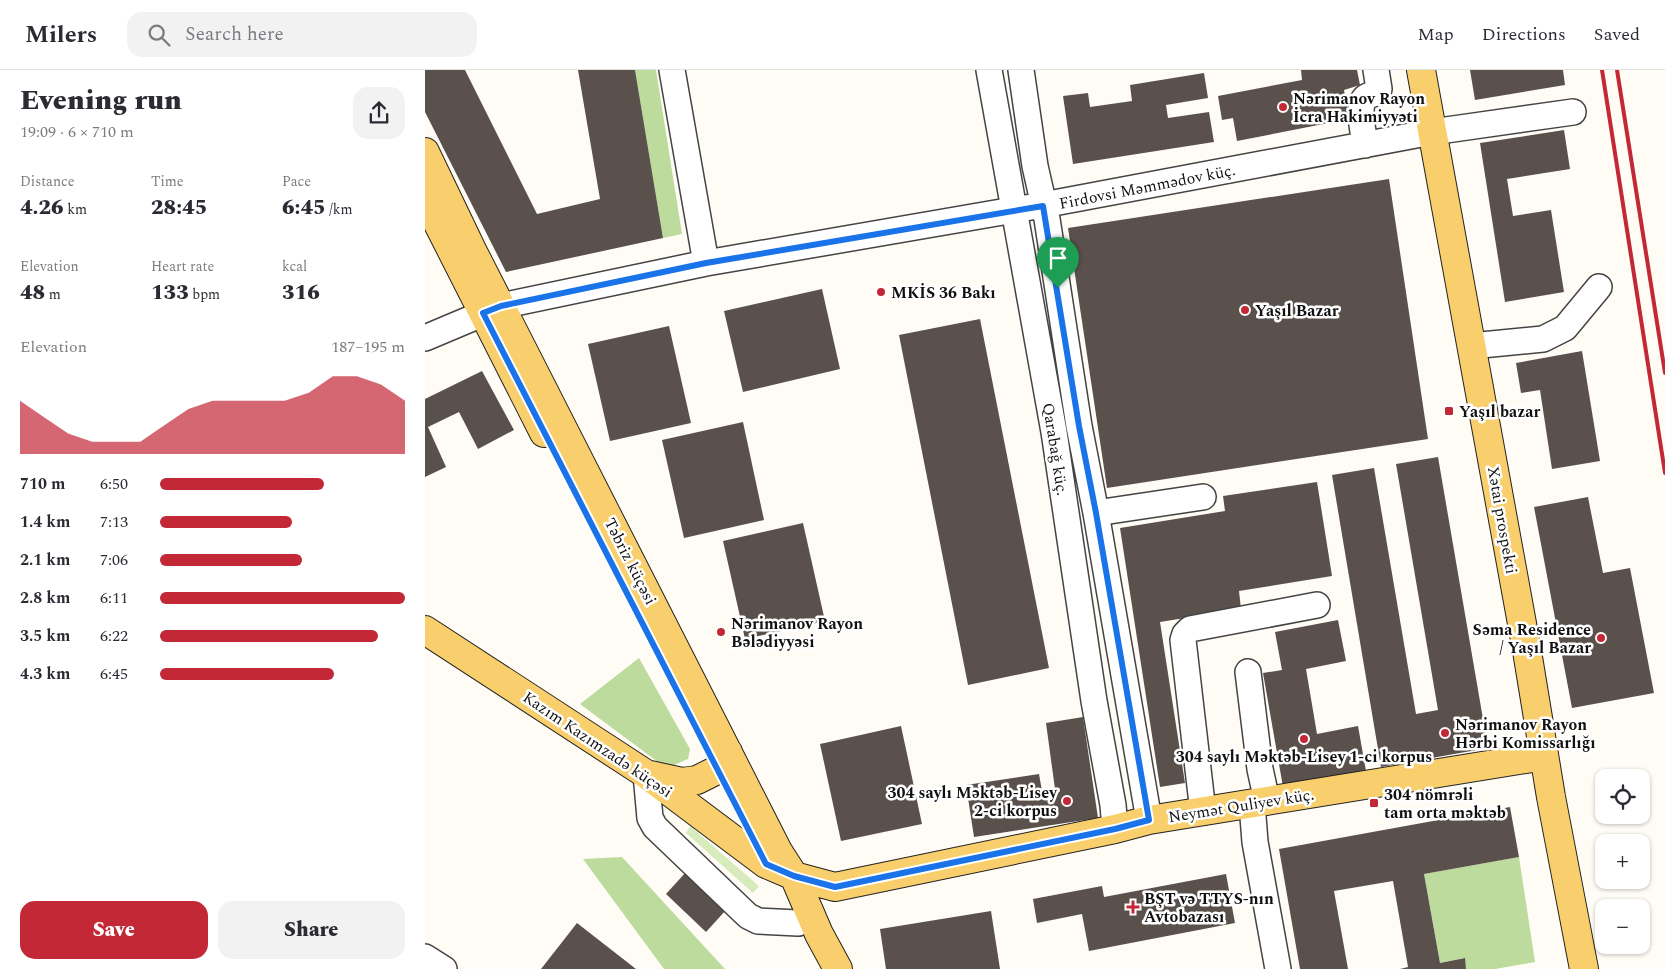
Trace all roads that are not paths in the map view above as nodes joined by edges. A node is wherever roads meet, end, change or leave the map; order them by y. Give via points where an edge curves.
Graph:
1 (672, 70) edge
2 (989, 70) edge
3 (1021, 70) edge
4 (1377, 70) edge
5 (1421, 70) edge
6 (1573, 112) dead end
7 (1432, 132) junction
8 (1365, 145) junction
9 (425, 152) edge
10 (425, 198) edge
11 (1043, 206) junction
12 (1014, 210) junction
13 (706, 263) junction
14 (1599, 287) dead end
15 (492, 309) junction
16 (425, 338) edge
17 (1471, 346) junction
18 (1203, 497) dead end
19 (1096, 513) junction
20 (1317, 605) dead end
21 (425, 630) edge
22 (1248, 672) dead end
23 (1544, 756) junction
24 (723, 761) junction
25 (646, 774) junction
26 (1260, 802) junction
27 (1203, 812) junction
28 (1149, 820) junction
29 (1115, 829) junction
30 (766, 864) junction
31 (794, 876) junction
32 (835, 887) junction
33 (808, 928) junction
34 (425, 957) edge
35 (444, 969) edge
36 (822, 969) edge
37 (838, 969) edge
38 (1278, 969) edge
39 (1584, 969) edge

1 - 13 street
2 - 12 street, Qarabağ küç.
3 - 11 street, Qarabağ küç.
4 - 8 street via 1379,89 1361,104
5 - 7 main road, Xətai prospekti
6 - 7 street, Firdovsi Məmmədov küç.
7 - 8 street, Firdovsi Məmmədov küç.
7 - 17 main road, Xətai prospekti
8 - 11 street, Firdovsi Məmmədov küç.
9 - 15 main road, Təbriz küçəsi
10 - 15 main road, Təbriz küçəsi
11 - 12 street, Firdovsi Məmmədov küç.
11 - 19 street, Qarabağ küç.
12 - 13 street, Firdovsi Məmmədov küç.
12 - 29 street, Qarabağ küç. via 1054,432
13 - 15 street, Firdovsi Məmmədov küç.
14 - 17 street via 1565,328 1543,339
15 - 16 street, Firdovsi Məmmədov küç.
15 - 24 main road, Təbriz küçəsi
17 - 23 main road, Xətai prospekti
18 - 19 street
19 - 28 street, Qarabağ küç.
20 - 27 street via 1190,629 1185,634 1183,640
21 - 25 main road, Kazım Kazımzadə küçəsi
22 - 26 street via 1260,769
23 - 26 main road, Neymət Quliyev küç.
23 - 39 main road, Xətai prospekti
24 - 25 main road via 697,780 682,782
24 - 30 main road, Təbriz küçəsi
24 - 31 main road, Təbriz küçəsi
25 - 30 main road, Kazım Kazımzadə küçəsi
25 - 33 street via 650,818 655,827 747,916 758,921
26 - 27 main road, Neymət Quliyev küç.
26 - 38 street via 1255,842
27 - 28 main road, Neymət Quliyev küç.
28 - 29 main road, Neymət Quliyev küç.
29 - 32 main road, Neymət Quliyev küç.
30 - 31 main road, Neymət Quliyev küç.
30 - 33 main road, Təbriz küçəsi
31 - 32 main road, Neymət Quliyev küç.
31 - 33 main road, Təbriz küçəsi
32 - 33 main road via 819,901 817,914
33 - 36 main road, Təbriz küçəsi
33 - 37 main road, Təbriz küçəsi
34 - 35 street

